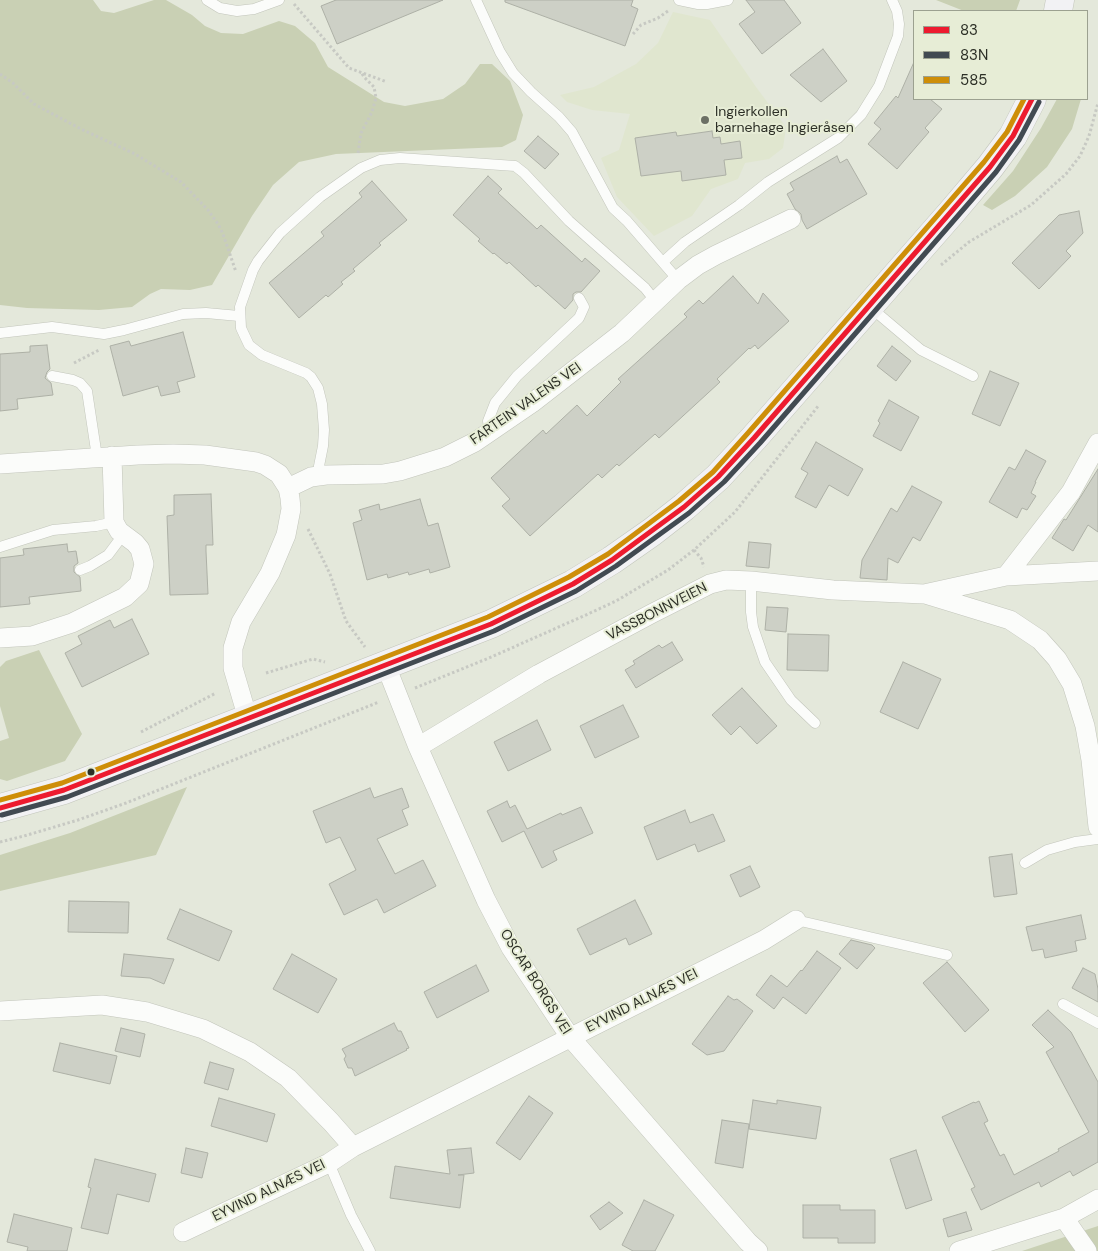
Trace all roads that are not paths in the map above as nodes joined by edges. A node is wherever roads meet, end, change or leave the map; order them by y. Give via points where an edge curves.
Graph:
1 (207, 0) edge
2 (279, 0) edge
3 (678, 0) edge
4 (728, 0) edge
5 (892, 0) edge
6 (479, 1) edge
7 (1031, 100) edge
8 (790, 219) dead end
9 (663, 262) junction
10 (678, 280) junction
11 (579, 298) dead end
12 (656, 302) junction
13 (869, 307) junction
14 (239, 316) junction
15 (0, 333) edge
16 (52, 376) dead end
17 (973, 376) dead end
18 (490, 432) junction
19 (1098, 443) edge
20 (105, 457) junction
21 (0, 464) edge
22 (316, 476) junction
23 (288, 488) junction
24 (119, 528) junction
25 (0, 548) edge
26 (80, 570) dead end
27 (1098, 572) edge
28 (1006, 576) junction
29 (751, 581) junction
30 (924, 594) junction
31 (0, 638) edge
32 (383, 667) junction
33 (248, 719) junction
34 (815, 723) dead end
35 (418, 747) junction
36 (0, 808) edge
37 (1098, 827) edge
38 (1098, 838) edge
39 (1026, 863) dead end
40 (796, 920) joint
41 (947, 955) dead end
42 (1063, 1004) dead end
43 (0, 1011) edge
44 (1098, 1024) edge
45 (570, 1037) junction
46 (353, 1147) junction
47 (329, 1163) junction
48 (1098, 1199) edge
49 (1064, 1218) junction
50 (183, 1232) dead end
51 (370, 1251) edge
52 (758, 1251) edge
53 (959, 1251) edge
54 (1087, 1251) edge

1 - 2 lane via 220,8 237,11
3 - 4 lane via 708,4
5 - 9 lane via 897,11 898,36 879,86 861,115 838,138 768,182 685,242
6 - 9 lane via 492,38 509,68 572,132 613,208
7 - 13 main road via 1013,136 990,167
8 - 10 street, FARTEIN VALENS VEI via 716,255
9 - 10 lane
10 - 12 street, FARTEIN VALENS VEI
11 - 18 lane via 584,307 579,318 516,376 495,402 488,421
12 - 14 lane via 515,166 400,158 380,160 360,168 320,197 280,233 258,261 248,282
12 - 18 street, FARTEIN VALENS VEI via 622,334
13 - 17 lane via 921,350
13 - 32 main road via 718,477 652,532 573,584 522,610
14 - 15 lane via 183,314 113,332 89,333 52,327
14 - 22 lane via 244,336 254,350 306,373 318,388 324,430
16 - 20 lane via 80,383 86,391
18 - 22 street, FARTEIN VALENS VEI via 445,457 400,471
19 - 28 street via 1071,492
20 - 21 street
20 - 23 street via 173,454 245,460 273,469
20 - 24 street
22 - 23 street, FARTEIN VALENS VEI
23 - 33 street via 291,509 286,535 270,573 241,622 233,648 233,668
24 - 25 lane via 96,526 53,530
24 - 26 lane via 108,555
24 - 31 street via 138,546 144,559 142,579 131,593 57,628 32,636
27 - 28 street, VASSBONNVEIEN
28 - 30 street, VASSBONNVEIEN
29 - 30 street, VASSBONNVEIEN via 833,590
29 - 34 lane via 753,627 765,662 790,700
29 - 35 street, VASSBONNVEIEN via 726,580 693,592 539,674
30 - 37 street, VASSBONNVEIEN via 1010,620 1040,640 1057,659 1072,684 1085,726
32 - 33 main road
32 - 35 street, OSCAR BORGS VEI via 398,694
33 - 36 main road via 64,790
35 - 45 street, OSCAR BORGS VEI via 490,908 511,948
38 - 39 lane via 1047,850
40 - 41 lane
40 - 45 street, EYVIND ALNÆS VEI via 764,940
42 - 44 lane
43 - 46 street via 102,1005 148,1012 203,1029 250,1052 288,1078
45 - 46 street, EYVIND ALNÆS VEI
45 - 52 street, OSCAR BORGS VEI
46 - 47 street, EYVIND ALNÆS VEI
47 - 50 street, EYVIND ALNÆS VEI
47 - 51 lane
48 - 49 street
49 - 53 street
49 - 54 street

